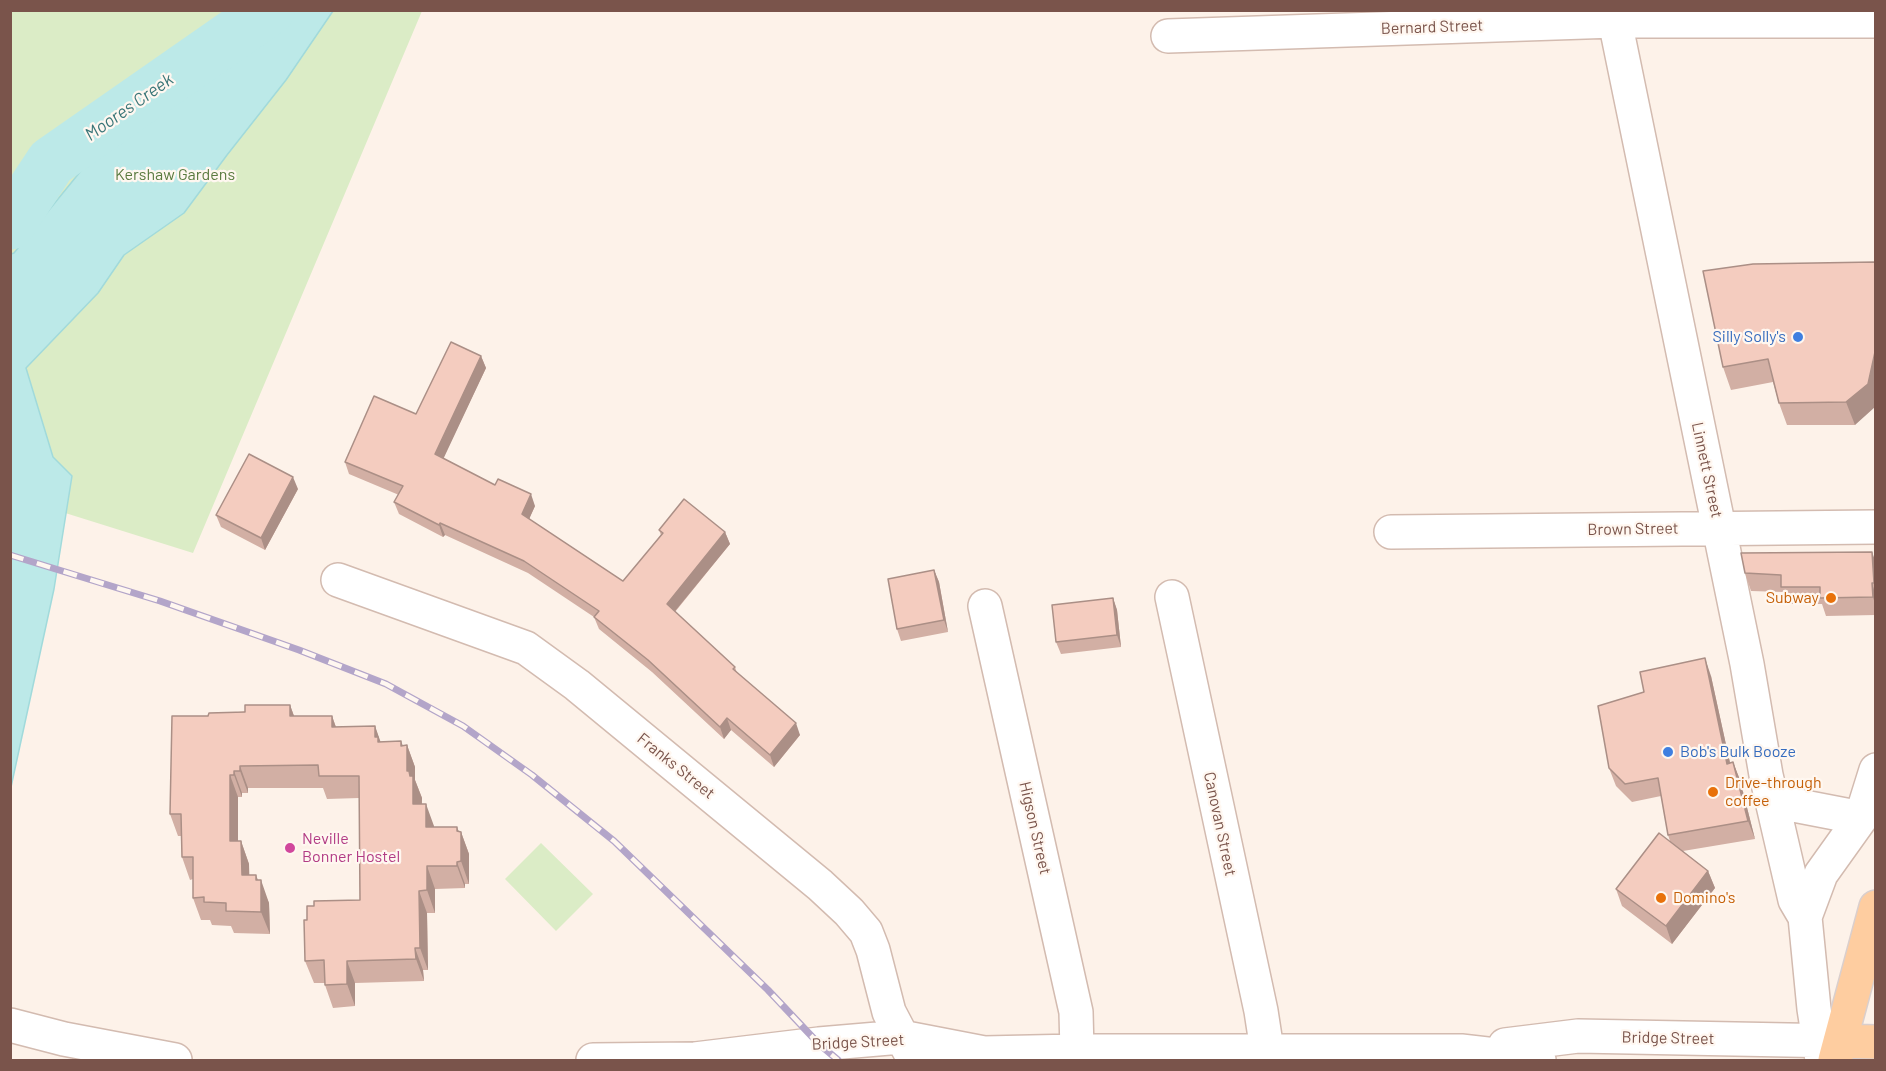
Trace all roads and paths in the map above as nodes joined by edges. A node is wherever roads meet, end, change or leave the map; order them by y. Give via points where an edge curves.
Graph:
1 (1615, 21) junction
2 (1875, 21) edge
3 (1168, 36) dead end
4 (1875, 527) edge
5 (1719, 528) junction
6 (1391, 532) dead end
7 (338, 580) dead end
8 (1172, 597) dead end
9 (985, 606) dead end
10 (1875, 770) edge
11 (1773, 801) junction
12 (1861, 818) junction
13 (1875, 907) edge
14 (1805, 917) junction
15 (10, 1025) edge
16 (1875, 1042) edge
17 (908, 1049) edge
18 (1267, 1050) junction
19 (1077, 1051) junction
20 (1461, 1051) junction
21 (1829, 1051) edge
22 (975, 1057) edge
23 (169, 1060) edge
24 (593, 1060) edge
25 (704, 1060) edge
26 (1539, 1060) edge

1 - 2 street, Bernard Street
1 - 3 street, Bernard Street
1 - 5 street, Linnett Street
4 - 5 street, Brown Street
5 - 6 street, Brown Street
5 - 11 street, Linnett Street
7 - 17 street, Franks Street via 526,648 577,685 849,912 866,932 889,1012
8 - 18 street, Canovan Street
9 - 19 street, Higson Street via 1076,1012
10 - 12 street
11 - 12 street
11 - 14 street, Linnett Street via 1795,900
12 - 14 street via 1821,874
13 - 21 main road
14 - 21 street
15 - 23 street
16 - 21 main road, Bridge Street
17 - 22 street, Bridge Street
17 - 25 street, Bridge Street via 819,1044
18 - 19 street, Bridge Street
18 - 20 street, Bridge Street
19 - 22 street, Bridge Street
20 - 21 street, Bridge Street via 1578,1036
20 - 26 street, Bridge Street
24 - 25 street, Bridge Street

